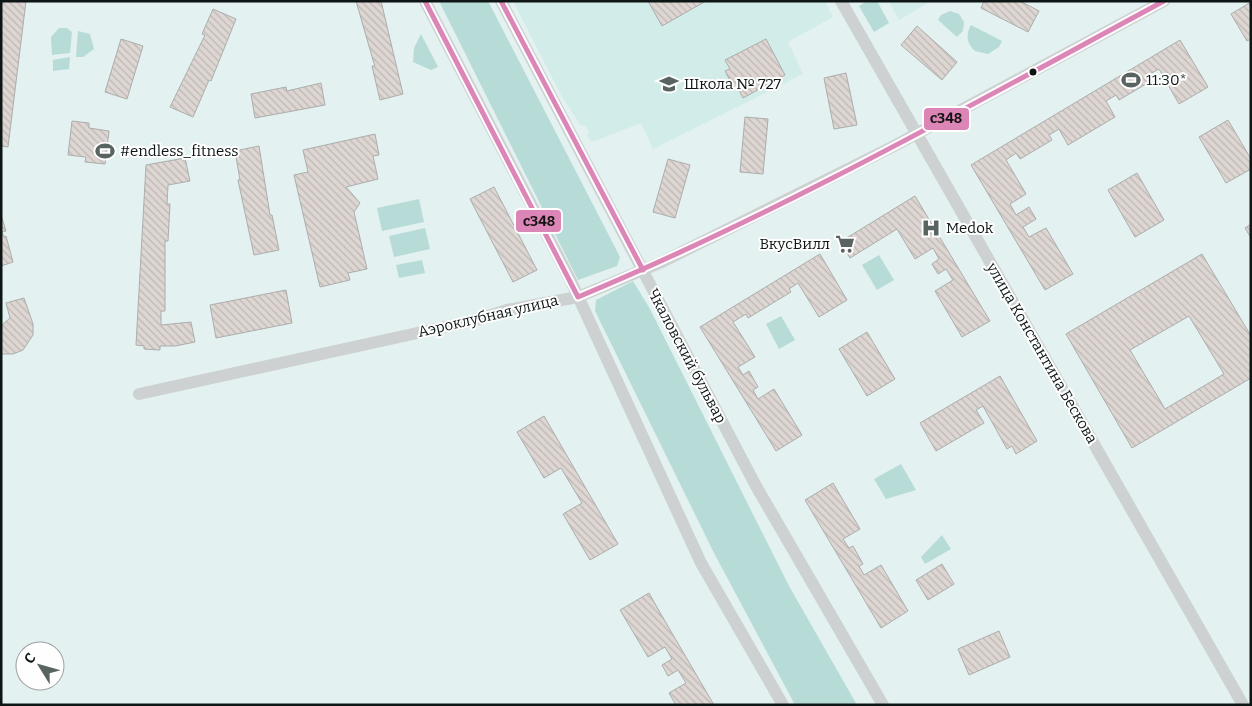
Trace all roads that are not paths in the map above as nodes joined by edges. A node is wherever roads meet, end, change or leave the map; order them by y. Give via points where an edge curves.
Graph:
1 (425, 1) edge
2 (501, 1) edge
3 (841, 1) edge
4 (1164, 1) edge
5 (917, 133) junction
6 (642, 270) junction
7 (578, 297) junction
8 (139, 394) dead end
9 (783, 705) edge
10 (883, 705) edge
11 (1243, 705) edge

1 - 7 street
2 - 6 street, Чкаловский бульвар
3 - 5 street, улица Константина Бескова
4 - 5 street, Аэроклубная улица
5 - 6 street, Аэроклубная улица
5 - 11 street, улица Константина Бескова
6 - 7 street, Аэроклубная улица
6 - 10 street, Чкаловский бульвар via 756,486
7 - 8 street, Аэроклубная улица via 507,310 472,321
7 - 9 street via 701,562

